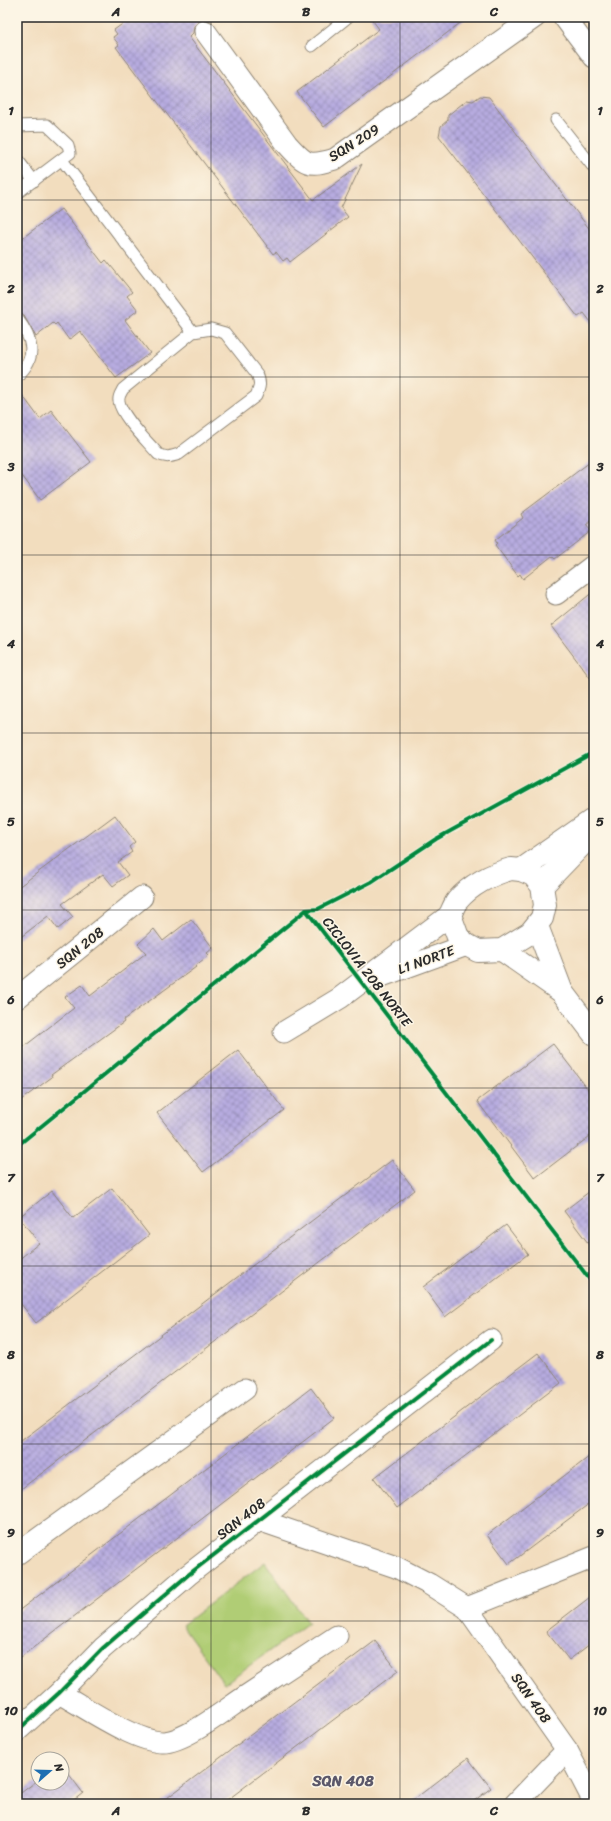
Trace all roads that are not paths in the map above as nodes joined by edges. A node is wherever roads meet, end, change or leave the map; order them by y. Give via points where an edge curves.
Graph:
1 (348, 17) edge
2 (535, 17) edge
3 (564, 17) edge
4 (205, 31) dead end
5 (312, 46) dead end
6 (594, 57) edge
7 (556, 120) dead end
8 (17, 126) edge
9 (17, 159) edge
10 (62, 160) junction
11 (594, 168) edge
12 (34, 181) junction
13 (17, 193) edge
14 (17, 318) edge
15 (193, 332) junction
16 (17, 376) edge
17 (594, 565) edge
18 (556, 594) dead end
19 (594, 819) edge
20 (594, 832) edge
21 (521, 870) junction
22 (542, 886) junction
23 (142, 897) dead end
24 (450, 915) junction
25 (537, 926) junction
26 (467, 945) junction
27 (502, 950) junction
28 (362, 982) junction
29 (562, 992) junction
30 (17, 998) edge
31 (284, 1032) dead end
32 (594, 1034) edge
33 (491, 1340) dead end
34 (245, 1389) dead end
35 (258, 1520) junction
36 (17, 1554) edge
37 (594, 1557) edge
38 (467, 1608) junction
39 (337, 1636) dead end
40 (59, 1693) junction
41 (17, 1731) edge
42 (567, 1750) junction
43 (594, 1802) edge
44 (515, 1804) edge

1 - 5 lane
2 - 4 street, SQN 209 via 335,159 318,164 307,163 298,157
3 - 6 street
7 - 11 lane
8 - 10 lane via 47,125 68,145 70,152
9 - 12 lane
10 - 12 lane
10 - 15 lane
12 - 13 lane
14 - 16 lane via 27,332 31,353 27,367
15 - 15 lane via 123,389 119,398 125,415 158,454 164,457 179,454 256,396 260,388 257,374 225,333 211,329
17 - 18 street
19 - 21 street
20 - 22 street
21 - 22 street via 533,875
21 - 24 street via 498,872 485,879 456,902
22 - 25 street via 545,905
23 - 30 street, SQN 208
24 - 26 street via 458,936
24 - 28 street, L1 NORTE
25 - 27 street
25 - 29 street
26 - 27 street via 478,951
26 - 28 street, L1 NORTE
27 - 29 street
28 - 31 street, L1 NORTE
29 - 32 street
33 - 35 street, SQN 408
34 - 36 street
35 - 38 street, SQN 408 via 396,1567
35 - 40 street, SQN 408 via 188,1575 103,1648
37 - 38 street
38 - 42 street, SQN 408
39 - 40 street via 200,1727 164,1742 137,1735
40 - 41 street, SQN 408
42 - 43 street, SQN 408
42 - 44 street

